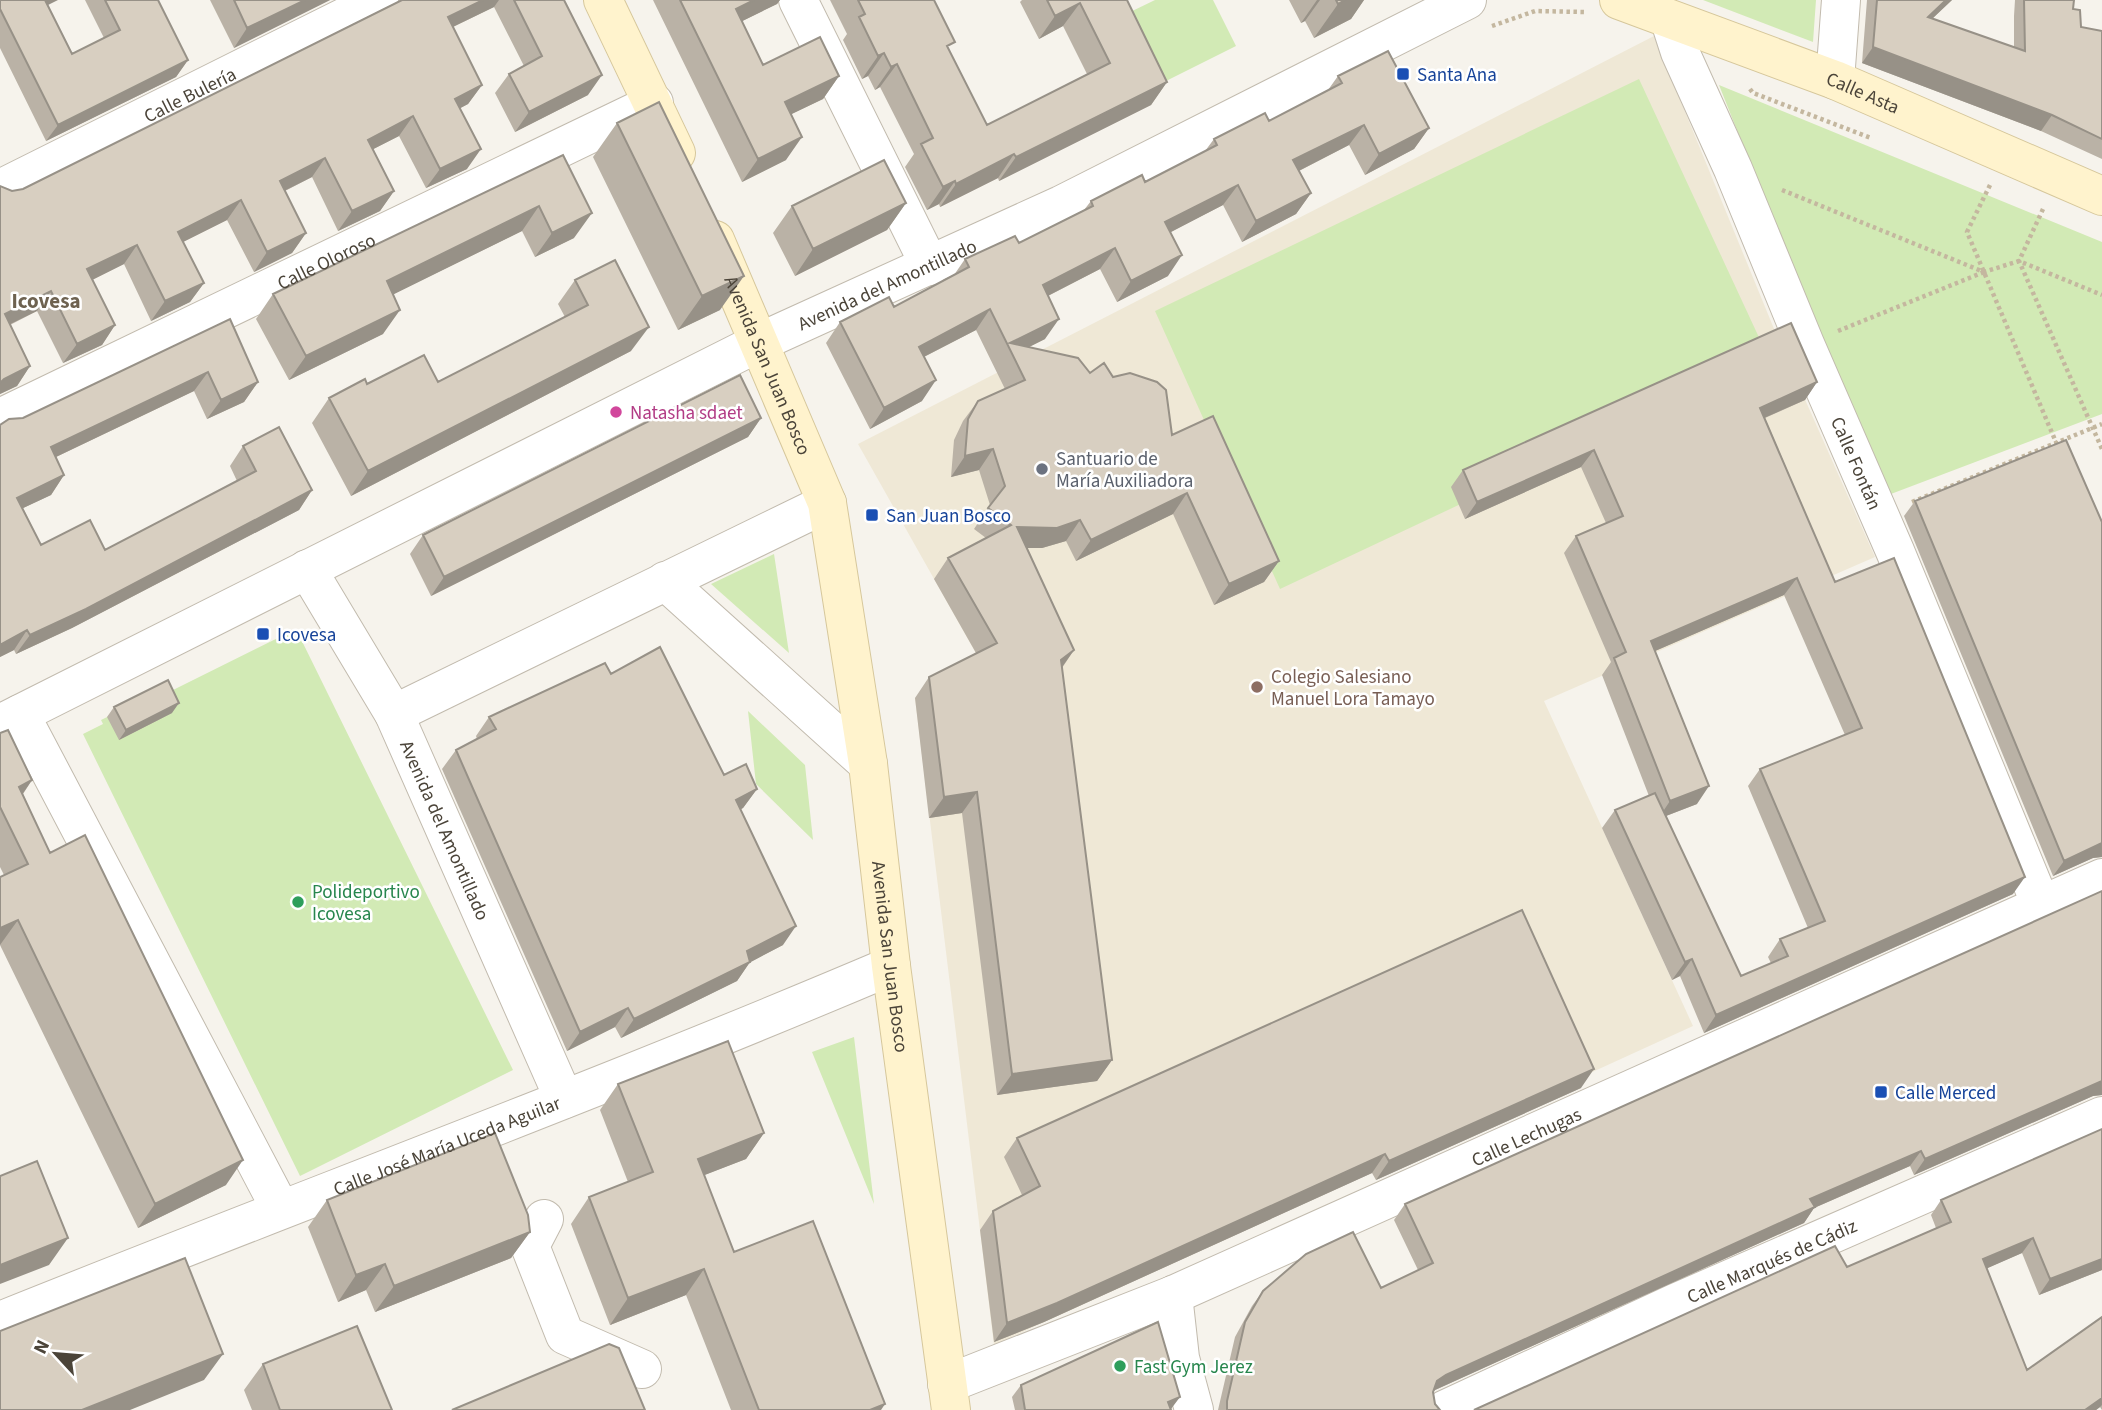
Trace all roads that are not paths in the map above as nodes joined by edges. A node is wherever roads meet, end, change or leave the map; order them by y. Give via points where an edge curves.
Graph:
1 (379, 0) edge
2 (603, 0) edge
3 (798, 0) edge
4 (1467, 0) edge
5 (1619, 0) edge
6 (1841, 0) edge
7 (1670, 21) junction
8 (1835, 80) junction
9 (654, 103) junction
10 (0, 188) edge
11 (2102, 196) edge
12 (930, 266) junction
13 (760, 342) junction
14 (0, 418) edge
15 (827, 503) junction
16 (307, 569) junction
17 (665, 581) junction
18 (394, 714) junction
19 (10, 719) edge
20 (868, 764) junction
21 (2102, 878) edge
22 (2041, 905) junction
23 (891, 966) junction
24 (564, 1099) junction
25 (2102, 1116) edge
26 (280, 1208) junction
27 (544, 1219) dead end
28 (1172, 1295) junction
29 (0, 1321) edge
30 (642, 1369) dead end
31 (949, 1397) edge
32 (1194, 1410) edge
33 (1444, 1410) edge

1 - 10 street, Calle Bulería
2 - 9 main road, Avenida San Juan Bosco
3 - 12 street
4 - 12 street, Avenida del Amontillado via 1200,137
5 - 7 main road, Calle Asta
6 - 8 street
7 - 8 main road, Calle Asta
7 - 22 street, Calle Fontán
8 - 11 main road, Calle Asta
9 - 13 main road, Avenida San Juan Bosco
9 - 14 street, Calle Oloroso
12 - 13 street, Avenida del Amontillado
13 - 15 main road, Avenida San Juan Bosco
13 - 16 street, Avenida del Amontillado
15 - 17 street
15 - 20 main road, Avenida San Juan Bosco
16 - 18 street, Avenida del Amontillado
16 - 19 street, Avenida del Amontillado
17 - 18 street
17 - 20 street
18 - 24 street, Avenida del Amontillado
19 - 26 street, Avenida del Amontillado
20 - 23 main road, Avenida San Juan Bosco
21 - 22 street, Calle Lechugas
22 - 28 street, Calle Lechugas
23 - 24 street, Calle José María Uceda Aguilar
23 - 31 main road, Avenida San Juan Bosco
24 - 26 street, Calle José María Uceda Aguilar
25 - 33 street, Calle Marqués de Cádiz
26 - 29 street, Calle José María Uceda Aguilar
27 - 30 street via 530,1246 565,1335
28 - 31 street, Calle Lechugas
28 - 32 street via 1180,1358

